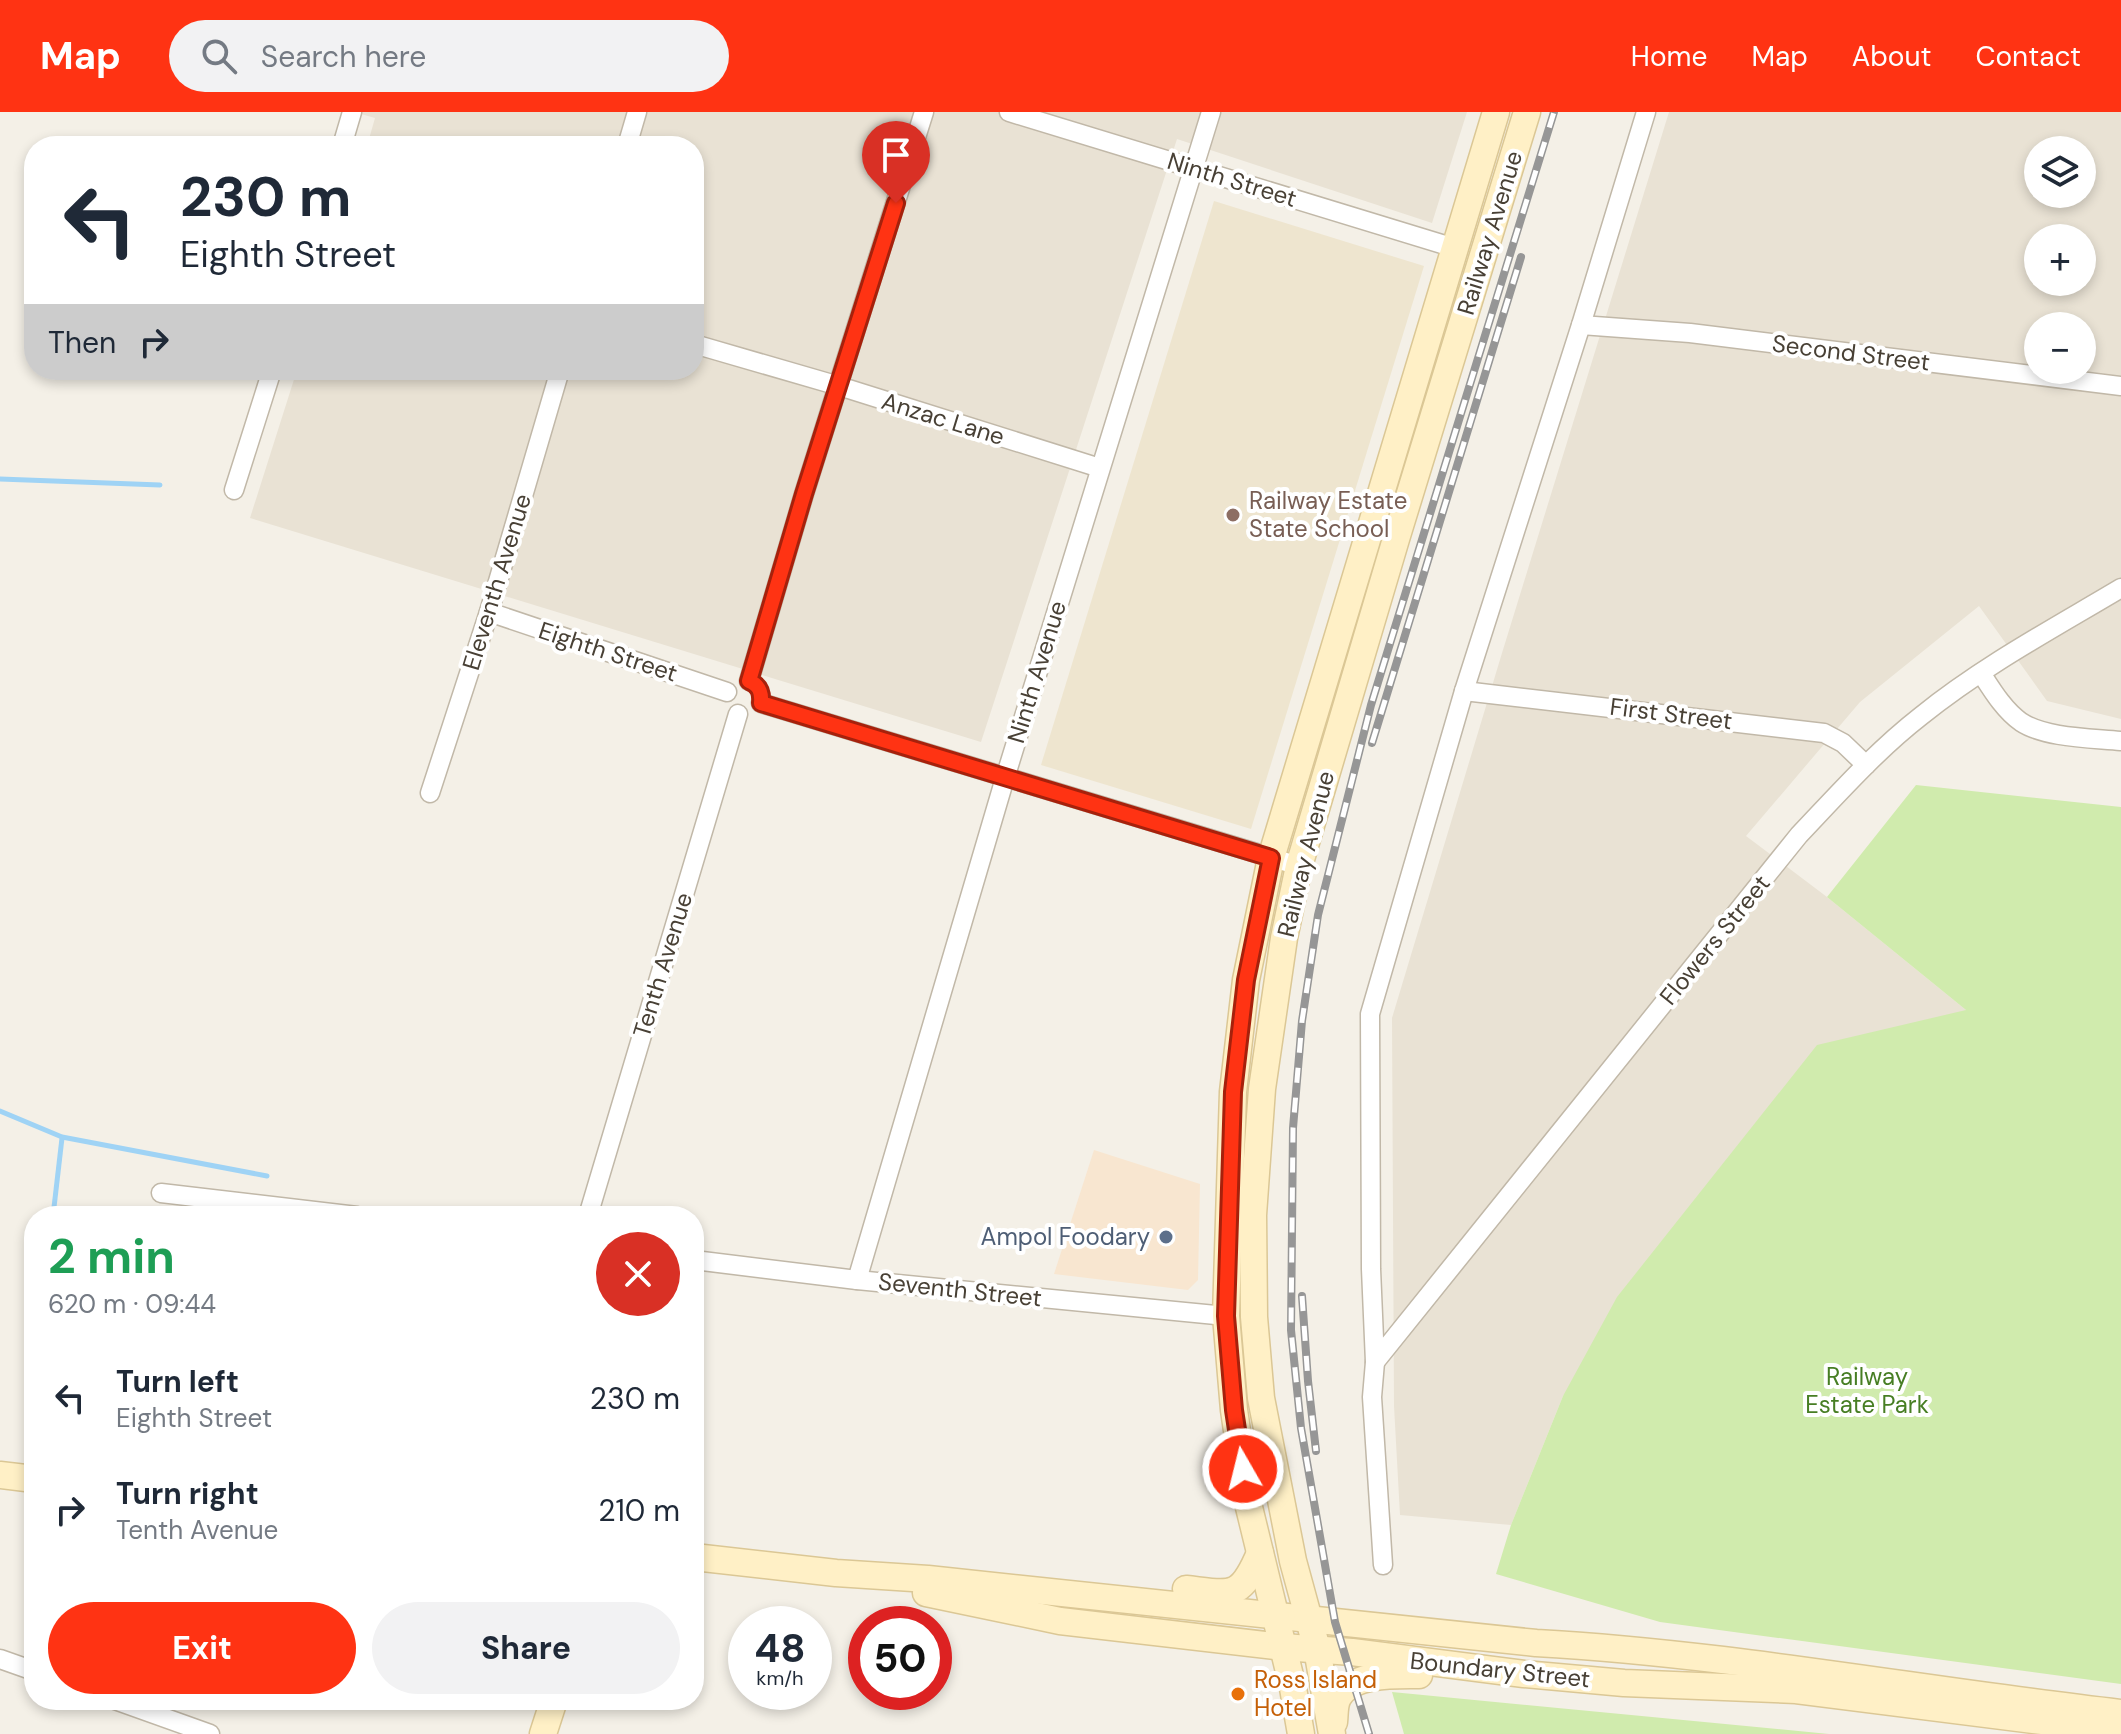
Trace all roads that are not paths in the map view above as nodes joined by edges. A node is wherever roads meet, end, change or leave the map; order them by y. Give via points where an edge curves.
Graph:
1 (352, 112) edge
2 (637, 112) edge
3 (924, 112) edge
4 (1009, 112) edge
5 (1211, 112) edge
6 (1496, 112) edge
7 (1527, 112) edge
8 (1646, 112) edge
9 (345, 136) edge
10 (630, 136) edge
11 (1193, 169) junction
12 (1455, 248) junction
13 (1581, 325) junction
14 (704, 347) edge
15 (269, 380) edge
16 (557, 380) edge
17 (839, 386) junction
18 (2121, 386) edge
19 (1100, 468) junction
20 (234, 490) dead end
21 (2121, 588) edge
22 (489, 612) junction
23 (1981, 673) junction
24 (749, 681) junction
25 (1464, 691) junction
26 (727, 692) junction
27 (761, 703) junction
28 (738, 714) junction
29 (2121, 741) edge
30 (1866, 765) junction
31 (1005, 778) junction
32 (430, 793) dead end
33 (1271, 858) junction
34 (1299, 866) junction
35 (161, 1193) dead end
36 (272, 1206) edge
37 (591, 1206) edge
38 (704, 1261) edge
39 (857, 1280) junction
40 (1226, 1316) junction
41 (1375, 1362) junction
42 (0, 1475) edge
43 (24, 1478) edge
44 (1260, 1553) junction
45 (704, 1558) edge
46 (1383, 1565) dead end
47 (836, 1573) junction
48 (1047, 1592) junction
49 (1275, 1616) junction
50 (1309, 1619) junction
51 (1283, 1647) junction
52 (1317, 1649) junction
53 (0, 1659) edge
54 (24, 1667) edge
55 (1547, 1676) junction
56 (143, 1710) edge
57 (551, 1710) edge
58 (2121, 1713) edge
59 (2121, 1731) edge
60 (210, 1734) edge
61 (543, 1734) edge
62 (1301, 1734) edge
63 (1333, 1734) edge

1 - 9 street
2 - 10 street
3 - 17 street
4 - 11 street, Ninth Street
5 - 11 street, Ninth Avenue
6 - 12 main road, Railway Avenue
7 - 34 main road, Railway Avenue
8 - 13 street
11 - 12 street, Ninth Street
11 - 19 street, Ninth Avenue
12 - 33 main road, Railway Avenue
13 - 18 street, Second Street via 1690,333
13 - 25 street
14 - 17 street, Anzac Lane
15 - 20 street
16 - 22 street, Eleventh Avenue
17 - 19 street, Anzac Lane
17 - 24 street
19 - 31 street, Ninth Avenue
21 - 23 street, Flowers Street
22 - 26 street, Eighth Street
22 - 32 street, Eleventh Avenue
23 - 29 street via 1996,697 2027,725
23 - 30 street, Flowers Street via 1920,716
24 - 26 street via 734,683
24 - 27 street via 761,692
25 - 30 street, First Street via 1824,733
25 - 41 street via 1370,1014
26 - 28 street via 728,705
27 - 28 street via 750,715
27 - 31 street
28 - 37 street, Tenth Avenue
30 - 41 street, Flowers Street via 1799,835
31 - 33 street
31 - 39 street, Ninth Avenue
33 - 34 street
33 - 40 main road, Railway Avenue via 1246,980 1233,1092
34 - 50 main road, Railway Avenue via 1262,1089 1253,1215 1261,1398
35 - 36 street
38 - 39 street, Seventh Street
39 - 40 street, Seventh Street
40 - 44 main road, Railway Avenue via 1234,1410
41 - 46 street via 1372,1397
42 - 43 main road
44 - 48 main road via 1249,1579 1230,1592 1135,1583
44 - 49 main road, Railway Avenue
45 - 47 main road, Boundary Street
47 - 48 main road, Boundary Street
47 - 51 main road, Boundary Street via 1060,1621
48 - 49 main road, Boundary Street
49 - 50 main road, Boundary Street
49 - 51 main road, Railway Avenue
50 - 52 main road, Railway Avenue
50 - 58 main road, Boundary Street via 1756,1663
51 - 52 main road, Boundary Street
51 - 62 main road, Railway Avenue
52 - 55 main road, Boundary Street
52 - 63 main road, Railway Avenue
53 - 54 street
55 - 59 main road, Boundary Street via 1796,1690
55 - 63 main road via 1369,1678 1337,1697
56 - 60 street
57 - 61 main road

